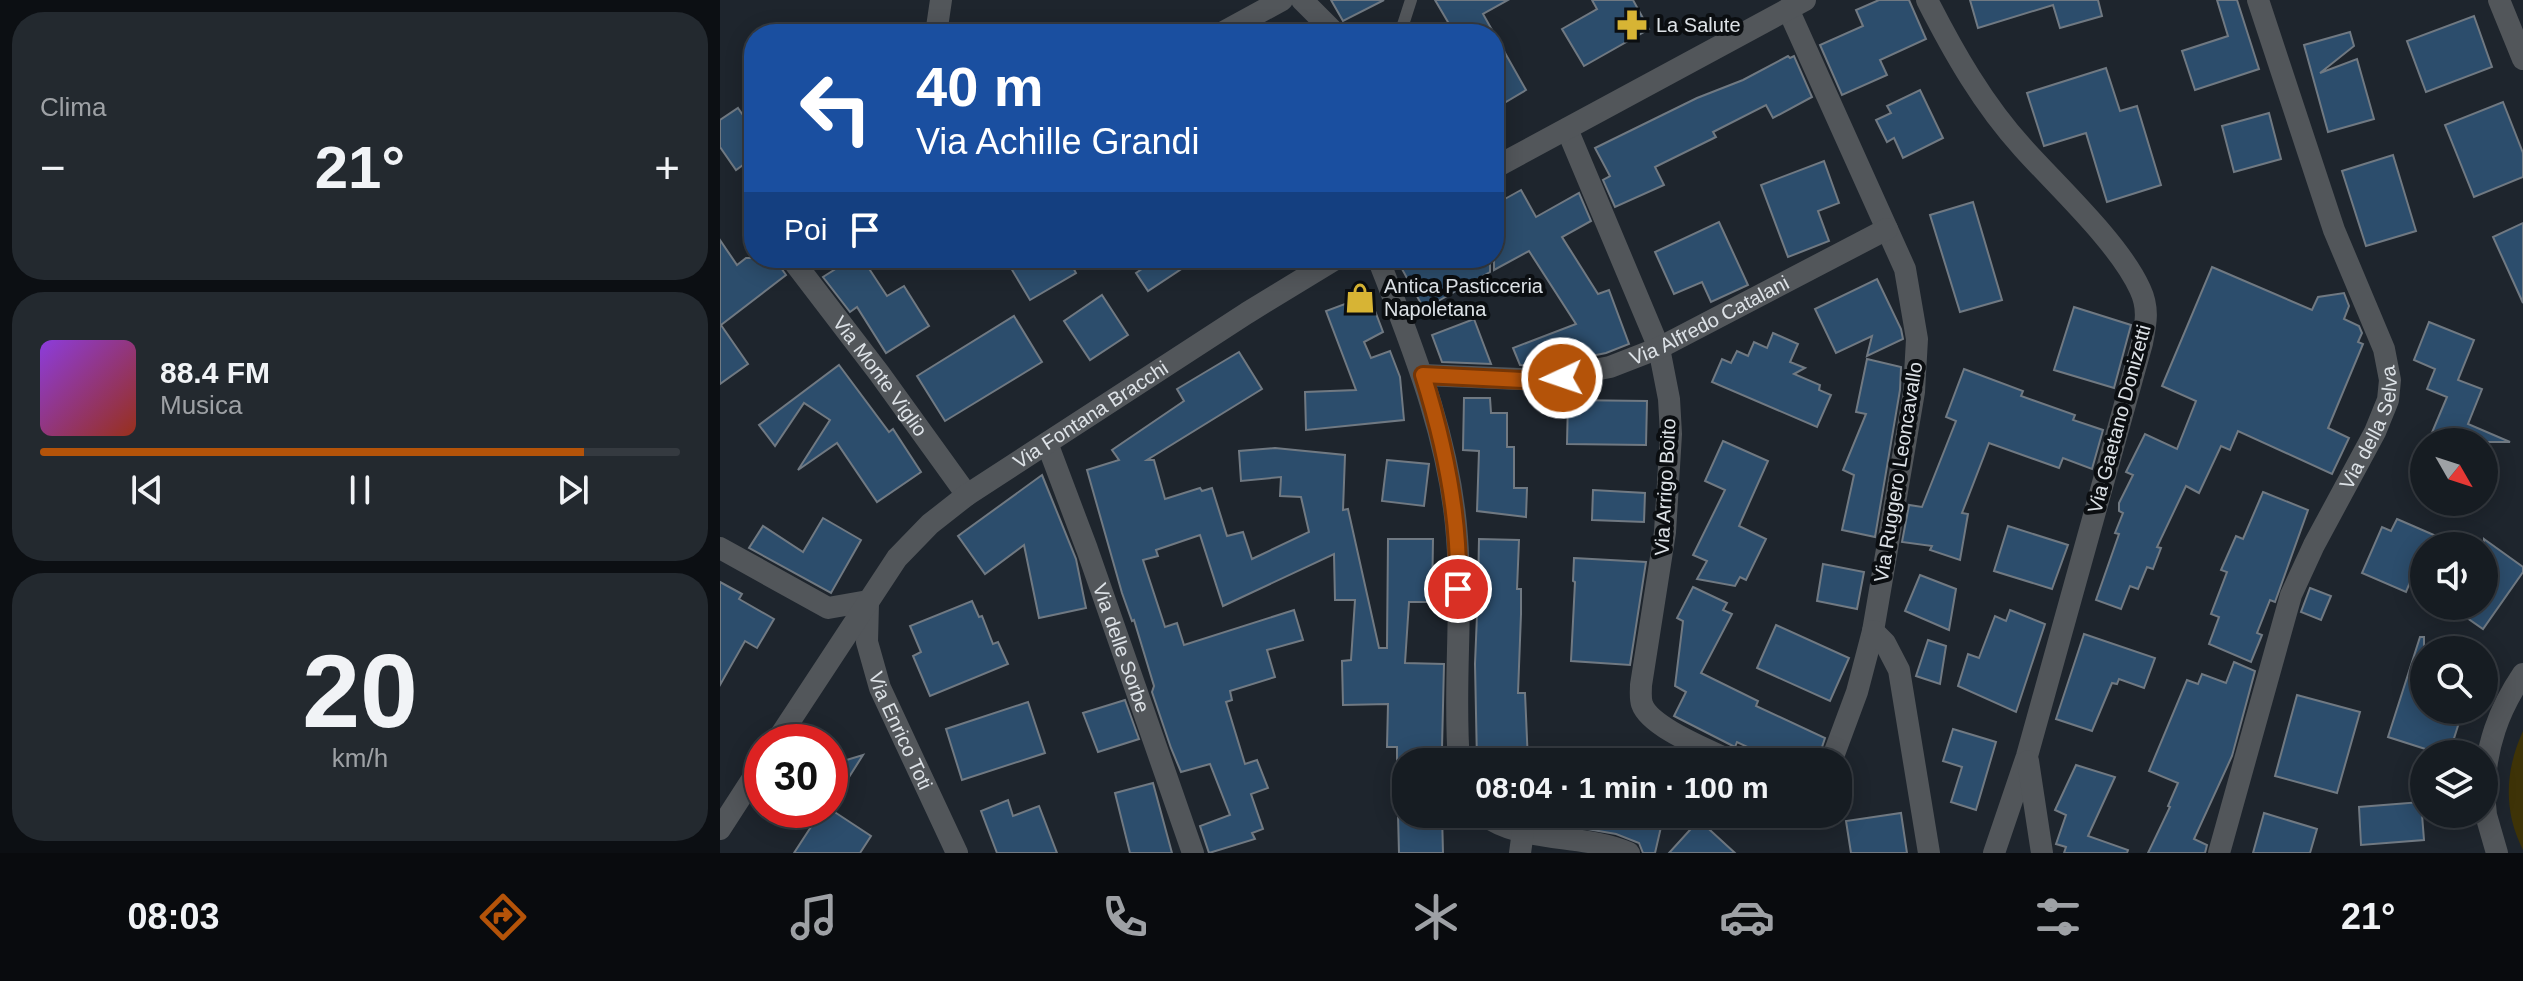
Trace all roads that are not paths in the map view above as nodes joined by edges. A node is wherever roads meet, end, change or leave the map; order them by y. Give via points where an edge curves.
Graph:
1 (941, 0) edge
2 (1282, 0) edge
3 (1302, 0) edge
4 (1411, 0) edge
5 (1927, 0) edge
6 (2258, 0) edge
7 (2499, 0) edge
8 (1797, 5) edge
9 (937, 24) edge
10 (1238, 24) edge
11 (1326, 24) edge
12 (1403, 24) edge
13 (2523, 59) edge
14 (1567, 129) junction
15 (1504, 163) edge
16 (1887, 229) junction
17 (799, 268) edge
18 (1321, 268) edge
19 (1382, 268) edge
20 (1659, 348) junction
21 (1423, 375) junction
22 (1047, 443) junction
23 (967, 495) junction
24 (720, 548) edge
25 (868, 601) junction
26 (1873, 631) junction
27 (2523, 674) edge
28 (788, 724) edge
29 (2490, 740) edge
30 (1459, 748) edge
31 (1706, 748) edge
32 (1836, 748) edge
33 (2027, 756) junction
34 (744, 792) edge
35 (1504, 828) edge
36 (2490, 828) edge
37 (720, 829) edge
38 (1521, 842) edge
39 (957, 853) edge
40 (1193, 853) edge
41 (1629, 853) edge
42 (1929, 853) edge
43 (1994, 853) edge
44 (2042, 853) edge
45 (2219, 853) edge
46 (2497, 853) edge

1 - 9 street
2 - 10 street
3 - 11 street
4 - 12 lane
5 - 33 street, Via Gaetano Donizetti via 1992,111 2112,248 2136,281 2146,308 2142,343
6 - 45 street, Via della Selva via 2334,230 2384,349 2390,380 2375,432 2291,595
7 - 13 street
8 - 14 street
8 - 16 street, Via Ruggero Leoncavallo
14 - 15 street
14 - 20 street, Via Arrigo Boito
16 - 20 street, Via Alfredo Catalani
16 - 26 street, Via Ruggero Leoncavallo via 1909,284 1917,363
17 - 23 street, Via Monte Viglio
18 - 22 street, Via Fontana Bracchi
19 - 21 street
20 - 21 street, Via Alfredo Catalani via 1562,378
20 - 31 street, Via Arrigo Boito via 1671,418 1669,489 1642,704 1665,727
21 - 30 street via 1446,460 1457,537
22 - 23 street, Via Fontana Bracchi
22 - 40 street, Via delle Sorbe
23 - 25 street, Via Fontana Bracchi via 908,545
24 - 25 street via 828,608
25 - 28 street, Via Fontana Bracchi
25 - 39 street, Via Enrico Toti via 867,642 880,688
26 - 32 street
26 - 42 street via 1899,670
27 - 29 street
33 - 43 street
33 - 44 street, Via Gaetano Donizetti
34 - 37 street
35 - 38 street
36 - 46 street
38 - 41 street via 1603,844

